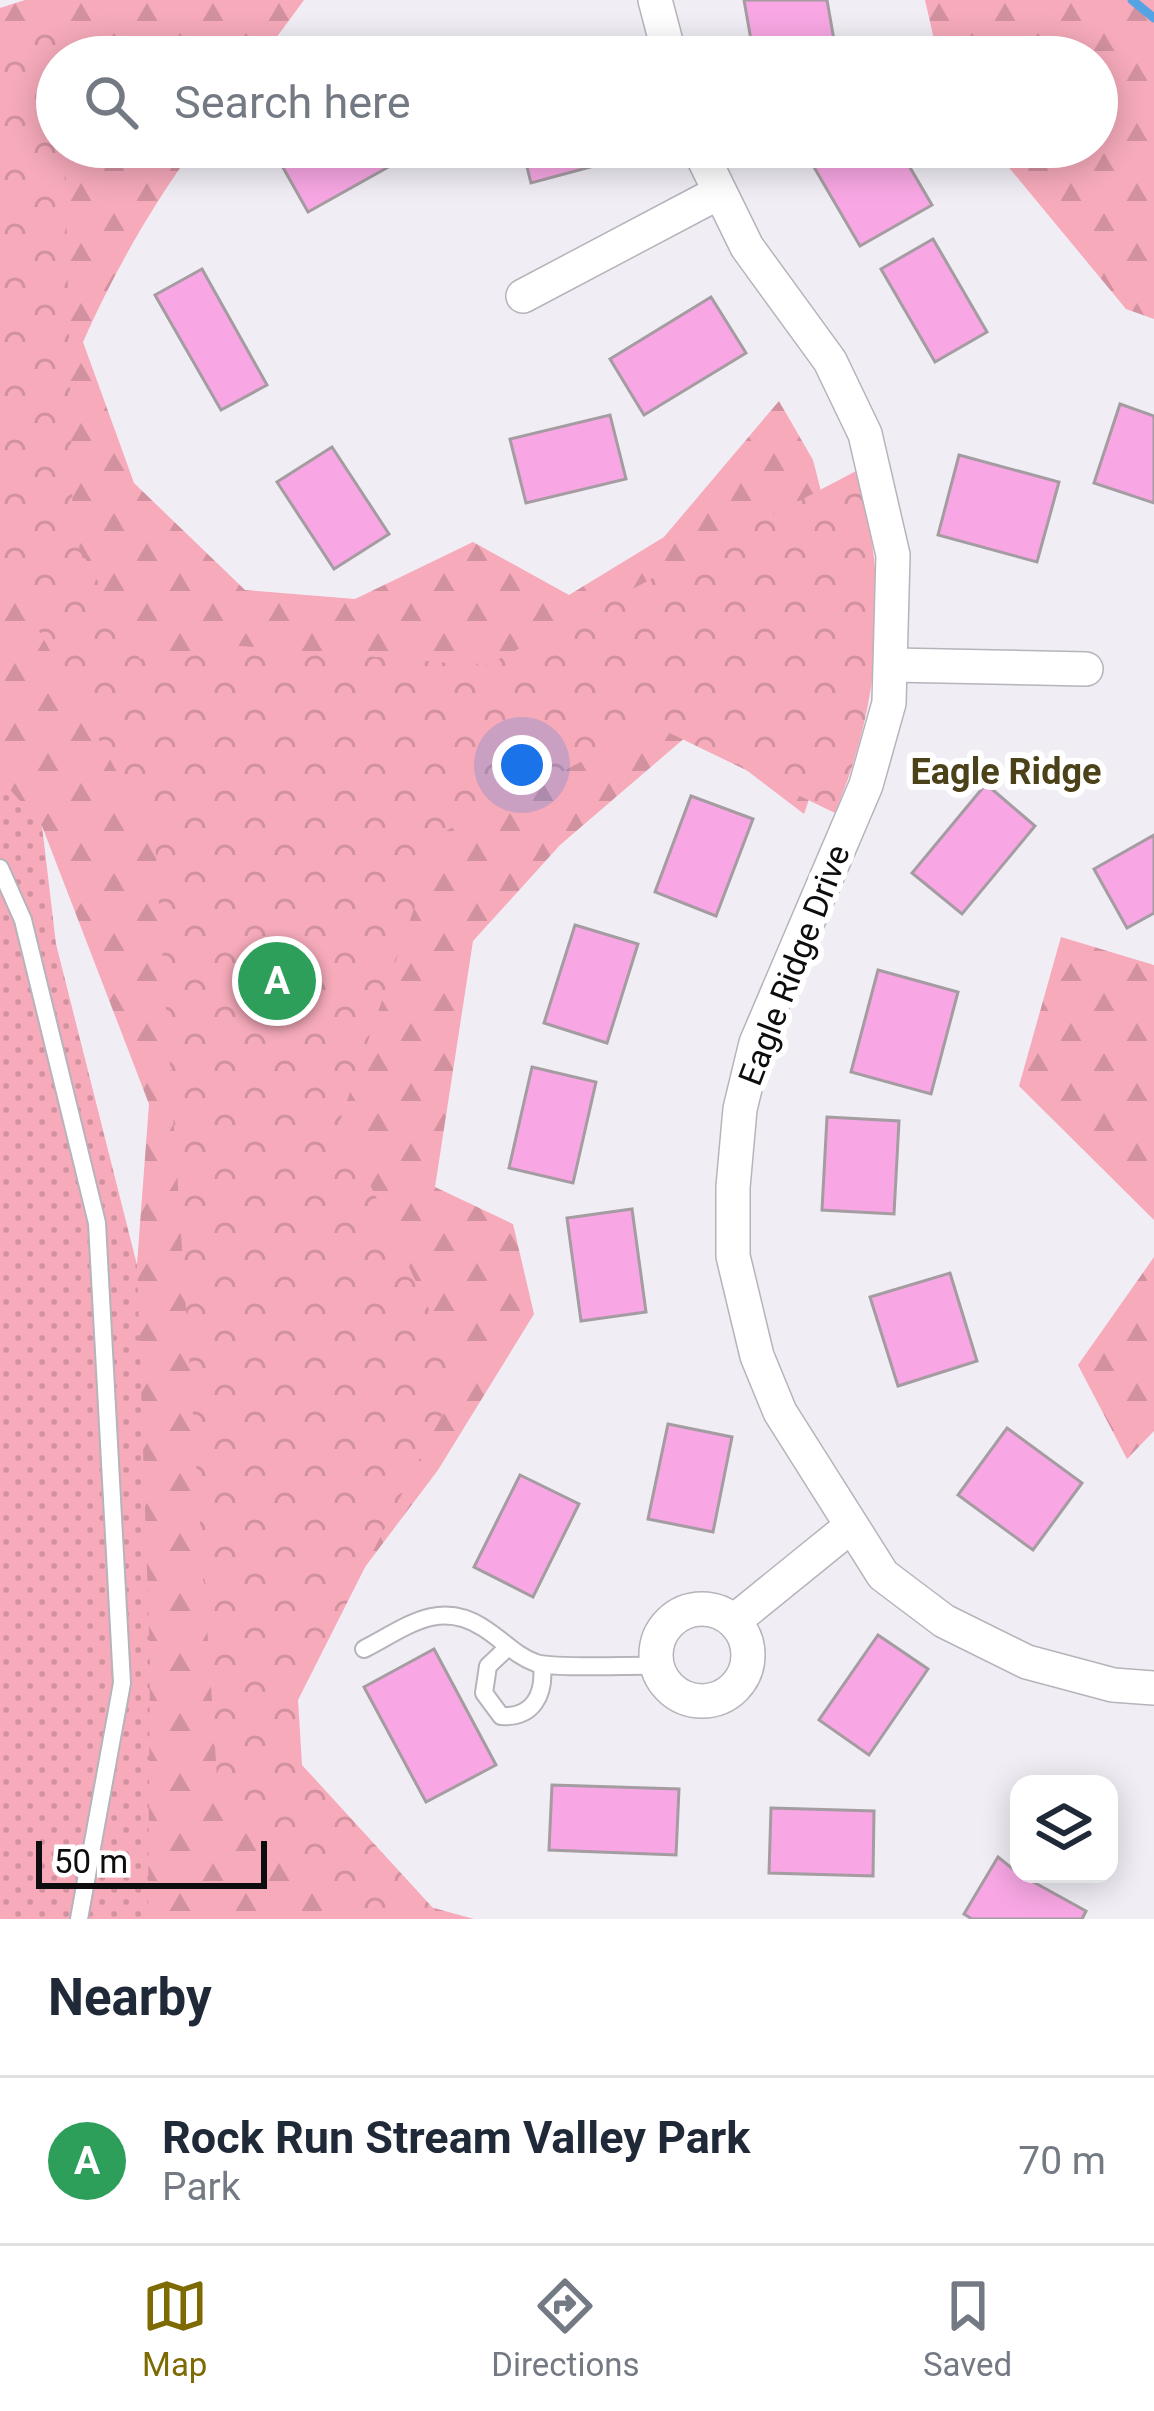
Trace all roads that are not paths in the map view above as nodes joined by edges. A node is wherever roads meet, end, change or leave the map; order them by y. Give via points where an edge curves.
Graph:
1 (655, 0) edge
2 (664, 36) edge
3 (707, 168) edge
4 (718, 193) junction
5 (523, 296) dead end
6 (893, 665) junction
7 (1086, 669) dead end
8 (0, 868) edge
9 (850, 1527) junction
10 (734, 1621) junction
11 (507, 1648) junction
12 (364, 1649) dead end
13 (542, 1665) junction
14 (657, 1666) junction
15 (1154, 1688) edge
16 (79, 1919) edge

1 - 2 street
3 - 4 street, Eagle Ridge Drive
4 - 5 street
4 - 6 street, Eagle Ridge Drive via 747,248 830,361 865,434 893,555
6 - 7 street
6 - 9 street, Eagle Ridge Drive via 866,785 757,1043 733,1187 733,1256 758,1356 780,1412
8 - 16 lane via 23,920 98,1223 122,1683
9 - 10 street
9 - 15 street, Eagle Ridge Drive via 883,1575 944,1621 1027,1662
10 - 14 street via 705,1608 674,1617 657,1643
10 - 14 street via 748,1661 724,1695 682,1697
11 - 12 lane via 453,1612
11 - 13 lane
11 - 13 lane via 488,1666 484,1693 501,1716 533,1707 544,1685
13 - 14 lane

